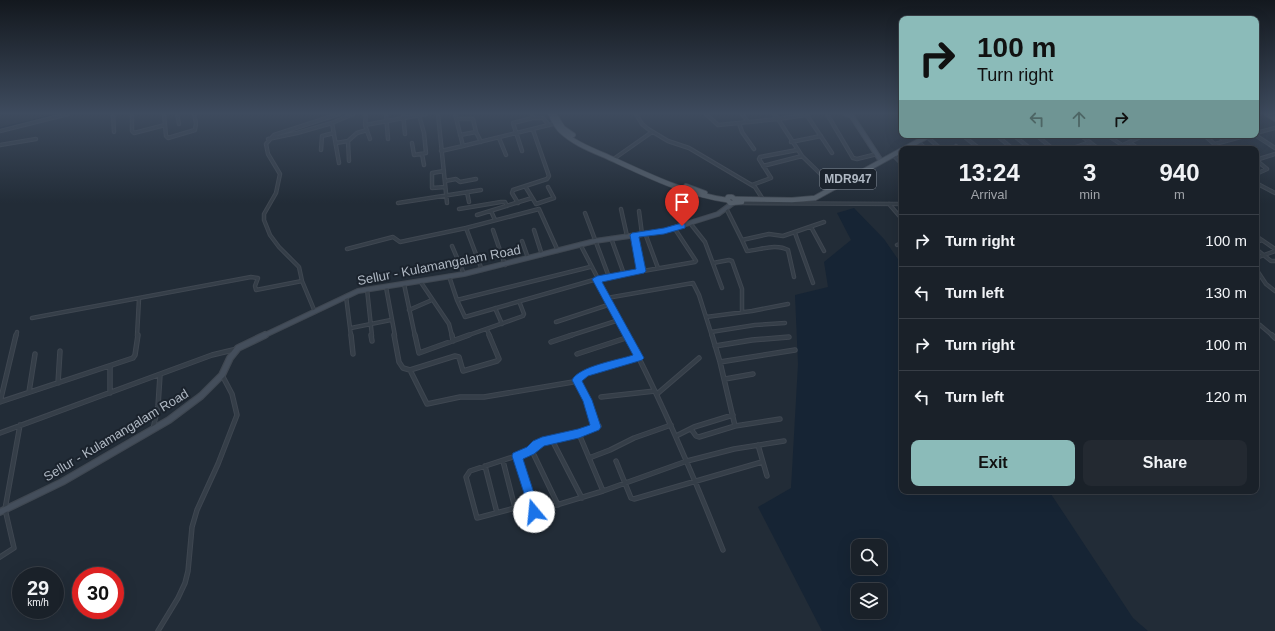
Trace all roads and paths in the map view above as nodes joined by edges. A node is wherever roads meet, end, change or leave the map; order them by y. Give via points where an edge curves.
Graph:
1 (11, 143) edge
2 (267, 143) edge
3 (321, 143) edge
4 (336, 143) edge
5 (348, 143) edge
6 (412, 143) dead end
7 (425, 143) edge
8 (440, 143) edge
9 (474, 143) edge
10 (501, 143) edge
11 (519, 143) edge
12 (538, 143) edge
13 (581, 143) edge
14 (588, 143) edge
15 (636, 143) edge
16 (675, 143) edge
17 (750, 143) edge
18 (792, 143) edge
19 (826, 143) edge
20 (844, 143) edge
21 (870, 143) edge
22 (1118, 143) edge
23 (1126, 143) edge
24 (0, 145) edge
25 (463, 146) joint
26 (1121, 146) joint
27 (754, 149) dead end
28 (321, 150) dead end
29 (797, 150) junction
30 (441, 151) junction
31 (522, 151) dead end
32 (899, 152) edge
33 (832, 153) dead end
34 (422, 154) junction
35 (877, 154) junction
36 (1275, 154) edge
37 (506, 155) dead end
38 (893, 155) junction
39 (802, 156) junction
40 (615, 158) junction
41 (1259, 159) edge
42 (349, 161) dead end
43 (881, 161) junction
44 (899, 161) edge
45 (1259, 162) edge
46 (338, 164) dead end
47 (424, 165) dead end
48 (763, 166) junction
49 (444, 170) junction
50 (1259, 173) edge
51 (445, 180) junction
52 (476, 180) dead end
53 (752, 185) junction
54 (1259, 185) edge
55 (525, 186) junction
56 (445, 187) junction
57 (548, 187) dead end
58 (836, 188) junction
59 (481, 190) dead end
60 (467, 192) junction
61 (1275, 193) edge
62 (446, 196) junction
63 (532, 198) junction
64 (731, 201) junction
65 (764, 201) junction
66 (469, 202) dead end
67 (518, 202) junction
68 (398, 203) dead end
69 (448, 203) dead end
70 (536, 204) junction
71 (889, 204) junction
72 (899, 204) edge
73 (507, 206) junction
74 (726, 208) junction
75 (459, 209) dead end
76 (539, 209) junction
77 (621, 209) dead end
78 (491, 211) junction
79 (639, 211) dead end
80 (585, 213) dead end
81 (477, 215) dead end
82 (899, 215) edge
83 (496, 220) junction
84 (824, 222) dead end
85 (690, 223) junction
86 (811, 227) junction
87 (466, 228) junction
88 (675, 229) junction
89 (493, 230) dead end
90 (534, 230) dead end
91 (795, 233) junction
92 (643, 234) junction
93 (634, 235) junction
94 (628, 236) junction
95 (611, 238) junction
96 (1259, 238) edge
97 (742, 240) junction
98 (1262, 240) junction
99 (522, 241) dead end
100 (595, 241) junction
101 (1259, 241) edge
102 (580, 244) junction
103 (452, 246) dead end
104 (347, 249) dead end
105 (1275, 250) edge
106 (558, 251) junction
107 (824, 251) dead end
108 (1259, 252) edge
109 (542, 255) junction
110 (1263, 255) junction
111 (1259, 257) edge
112 (528, 259) junction
113 (1275, 261) edge
114 (713, 263) junction
115 (505, 265) junction
116 (590, 267) junction
117 (658, 268) junction
118 (482, 270) junction
119 (641, 271) junction
120 (464, 274) junction
121 (624, 274) junction
122 (1259, 274) edge
123 (449, 276) junction
124 (609, 277) junction
125 (794, 277) dead end
126 (597, 279) junction
127 (302, 281) junction
128 (420, 281) junction
129 (813, 283) dead end
130 (404, 284) junction
131 (386, 287) junction
132 (722, 288) dead end
133 (367, 289) junction
134 (1275, 291) edge
135 (346, 296) junction
136 (607, 298) junction
137 (139, 299) junction
138 (432, 300) junction
139 (457, 300) junction
140 (519, 301) junction
141 (611, 304) junction
142 (788, 304) dead end
143 (495, 308) junction
144 (410, 310) junction
145 (315, 312) junction
146 (742, 312) junction
147 (706, 317) junction
148 (32, 318) dead end
149 (391, 320) junction
150 (619, 320) junction
151 (556, 322) dead end
152 (785, 323) dead end
153 (370, 324) junction
154 (502, 324) junction
155 (1260, 325) dead end
156 (351, 328) junction
157 (488, 330) junction
158 (17, 332) dead end
159 (711, 332) junction
160 (628, 337) junction
161 (789, 337) dead end
162 (1275, 338) edge
163 (372, 341) dead end
164 (453, 342) junction
165 (552, 342) dead end
166 (715, 346) junction
167 (238, 348) junction
168 (795, 350) dead end
169 (60, 352) dead end
170 (35, 354) dead end
171 (353, 354) dead end
172 (577, 354) dead end
173 (639, 358) junction
174 (699, 358) dead end
175 (720, 362) junction
176 (110, 367) junction
177 (410, 370) junction
178 (753, 374) dead end
179 (160, 375) junction
180 (222, 375) junction
181 (725, 379) junction
182 (577, 380) junction
183 (58, 383) junction
184 (29, 392) junction
185 (656, 392) junction
186 (110, 393) junction
187 (602, 397) dead end
188 (0, 402) edge
189 (734, 415) junction
190 (780, 419) dead end
191 (20, 425) junction
192 (671, 425) junction
193 (735, 426) junction
194 (152, 429) junction
195 (691, 429) junction
196 (0, 433) edge
197 (579, 434) junction
198 (676, 436) junction
199 (552, 440) junction
200 (784, 441) dead end
201 (758, 445) junction
202 (534, 455) dead end
203 (517, 456) junction
204 (589, 458) junction
205 (503, 461) junction
206 (616, 461) dead end
207 (687, 461) junction
208 (762, 462) junction
209 (485, 466) junction
210 (767, 476) dead end
211 (696, 482) junction
212 (626, 483) junction
213 (603, 491) junction
214 (582, 498) junction
215 (558, 505) junction
216 (515, 508) junction
217 (5, 509) junction
218 (0, 512) edge
219 (534, 512) junction
220 (498, 513) junction
221 (723, 550) dead end
222 (0, 557) edge
223 (158, 631) edge

1 - 24 street
2 - 127 street via 268,158 280,174 276,192 264,214 264,220 278,247 299,267
3 - 28 street
4 - 46 street
5 - 42 street
6 - 34 street via 414,155
7 - 34 street via 426,153
8 - 30 street
9 - 25 street
10 - 37 street
11 - 31 street
12 - 55 street via 549,176
13 - 64 main road via 643,173 694,193
14 - 40 main road
15 - 40 street
16 - 53 street via 689,148
17 - 27 street
18 - 29 street
19 - 33 street
20 - 35 street via 853,158
21 - 35 main road
22 - 26 street
23 - 26 street
25 - 30 street
29 - 39 street
29 - 48 street via 760,157
30 - 49 street
32 - 38 main road, MDR947
34 - 47 street
35 - 43 main road
36 - 41 street
38 - 43 main road, MDR947
38 - 44 street
39 - 48 street
39 - 58 street
40 - 64 main road via 671,181
43 - 58 main road, MDR947
45 - 50 street via 1267,169
48 - 53 street via 771,178
49 - 51 street
49 - 56 street via 432,173 432,188
51 - 52 street
51 - 56 street
53 - 65 street
54 - 61 street
55 - 63 street
55 - 67 street via 512,191
56 - 62 street
57 - 70 street via 554,198
58 - 65 main road, MDR947 via 815,198 786,202
59 - 60 street
60 - 62 street
60 - 66 street
62 - 68 street
62 - 69 street
63 - 67 street
63 - 70 street
64 - 65 main road
64 - 65 main road, Sellur - Kulamangalam Road
64 - 71 street
64 - 74 main road, Sellur - Kulamangalam Road
67 - 73 street
70 - 76 street
71 - 72 street
71 - 82 street
73 - 75 street via 505,202 501,202
73 - 78 street
74 - 85 main road, Sellur - Kulamangalam Road via 718,214
74 - 97 street
76 - 83 street
76 - 106 street
77 - 94 street
78 - 81 street
78 - 83 street
79 - 92 street
80 - 100 street
83 - 87 street
84 - 86 street
85 - 88 main road, Sellur - Kulamangalam Road
85 - 114 street via 705,242
86 - 91 street
86 - 107 street
87 - 104 street via 400,242 393,237
87 - 118 street
88 - 92 main road, Sellur - Kulamangalam Road
88 - 117 street via 696,262
89 - 115 street
90 - 109 street
91 - 97 street
91 - 129 street
92 - 93 main road, Sellur - Kulamangalam Road
92 - 117 street
93 - 94 main road, Sellur - Kulamangalam Road
93 - 119 street
94 - 95 main road, Sellur - Kulamangalam Road
95 - 100 main road, Sellur - Kulamangalam Road
95 - 121 street
96 - 98 street
97 - 125 street via 747,251 786,248
98 - 101 street
98 - 105 street
99 - 112 street
100 - 102 main road, Sellur - Kulamangalam Road
100 - 124 street
102 - 106 main road, Sellur - Kulamangalam Road
102 - 116 street
103 - 120 street
105 - 110 street
106 - 109 main road, Sellur - Kulamangalam Road
108 - 110 street
109 - 112 main road, Sellur - Kulamangalam Road
110 - 111 street
110 - 113 street
112 - 115 main road, Sellur - Kulamangalam Road
114 - 132 street
114 - 146 street via 732,261 742,289
115 - 118 main road, Sellur - Kulamangalam Road
116 - 126 street
116 - 139 street
117 - 119 street
118 - 120 main road, Sellur - Kulamangalam Road
119 - 121 street
120 - 123 main road, Sellur - Kulamangalam Road
121 - 124 street
122 - 134 street
123 - 128 main road, Sellur - Kulamangalam Road
123 - 139 street
124 - 126 street
126 - 136 street
126 - 140 street
127 - 137 street via 256,290 258,278 251,277
127 - 145 street
128 - 130 main road, Sellur - Kulamangalam Road
128 - 138 street
130 - 131 main road, Sellur - Kulamangalam Road
130 - 144 street
131 - 133 main road, Sellur - Kulamangalam Road
131 - 149 street
133 - 135 main road, Sellur - Kulamangalam Road
133 - 153 street
135 - 145 main road, Sellur - Kulamangalam Road
135 - 156 street
136 - 141 street
136 - 147 street via 692,283
137 - 148 street
137 - 176 street via 135,355 129,361
138 - 144 street
138 - 164 street via 450,327
139 - 143 street via 465,317
140 - 143 street
140 - 154 street via 524,315
141 - 150 street
141 - 151 street
142 - 146 street
143 - 154 street
144 - 164 street via 419,352
145 - 167 main road, Sellur - Kulamangalam Road
146 - 147 street
147 - 159 street
149 - 153 street
149 - 177 street via 400,362 403,368
150 - 160 street
150 - 165 street
152 - 159 street
153 - 156 street
153 - 163 street
154 - 157 street
155 - 162 street
156 - 171 street
157 - 164 street
157 - 177 street via 499,359 464,371 459,357 455,356
158 - 188 street
159 - 166 street
160 - 172 street
160 - 173 street
161 - 166 street
166 - 175 street
167 - 179 street
167 - 180 main road, Sellur - Kulamangalam Road
168 - 175 street
169 - 183 street
170 - 184 street
173 - 182 street via 585,373
173 - 185 street
174 - 185 street
175 - 181 street
176 - 183 street
176 - 186 street
177 - 182 street via 425,402 429,404 460,397 520,392
178 - 181 street
179 - 186 street
179 - 194 street via 158,406
180 - 194 main road, Sellur - Kulamangalam Road via 201,396
180 - 223 street via 228,383 237,415 192,526 185,583
181 - 189 street
182 - 197 street via 588,400 597,426
183 - 184 street
184 - 188 street
185 - 187 street
185 - 192 street
186 - 191 street
189 - 193 street
189 - 195 street
190 - 193 street
191 - 196 street
191 - 217 street
192 - 198 street
192 - 204 street
193 - 195 street via 699,437
194 - 217 main road, Sellur - Kulamangalam Road via 62,482
195 - 198 street
197 - 199 street
197 - 204 street
198 - 207 street
199 - 203 street via 539,443 531,451
199 - 214 street
200 - 201 street
201 - 207 street
201 - 208 street
202 - 215 street
203 - 205 street
203 - 219 street
204 - 213 street
205 - 209 street
205 - 216 street
206 - 212 street
207 - 211 street
207 - 212 street
208 - 210 street
208 - 211 street
209 - 220 street
209 - 220 street via 470,471 466,477 475,515 476,518 480,518
211 - 212 street via 634,499 631,498
211 - 221 street
212 - 213 street
213 - 214 street
214 - 215 street
215 - 219 street
216 - 219 street via 520,516
216 - 220 street
217 - 218 main road, Sellur - Kulamangalam Road
217 - 222 street via 14,548

